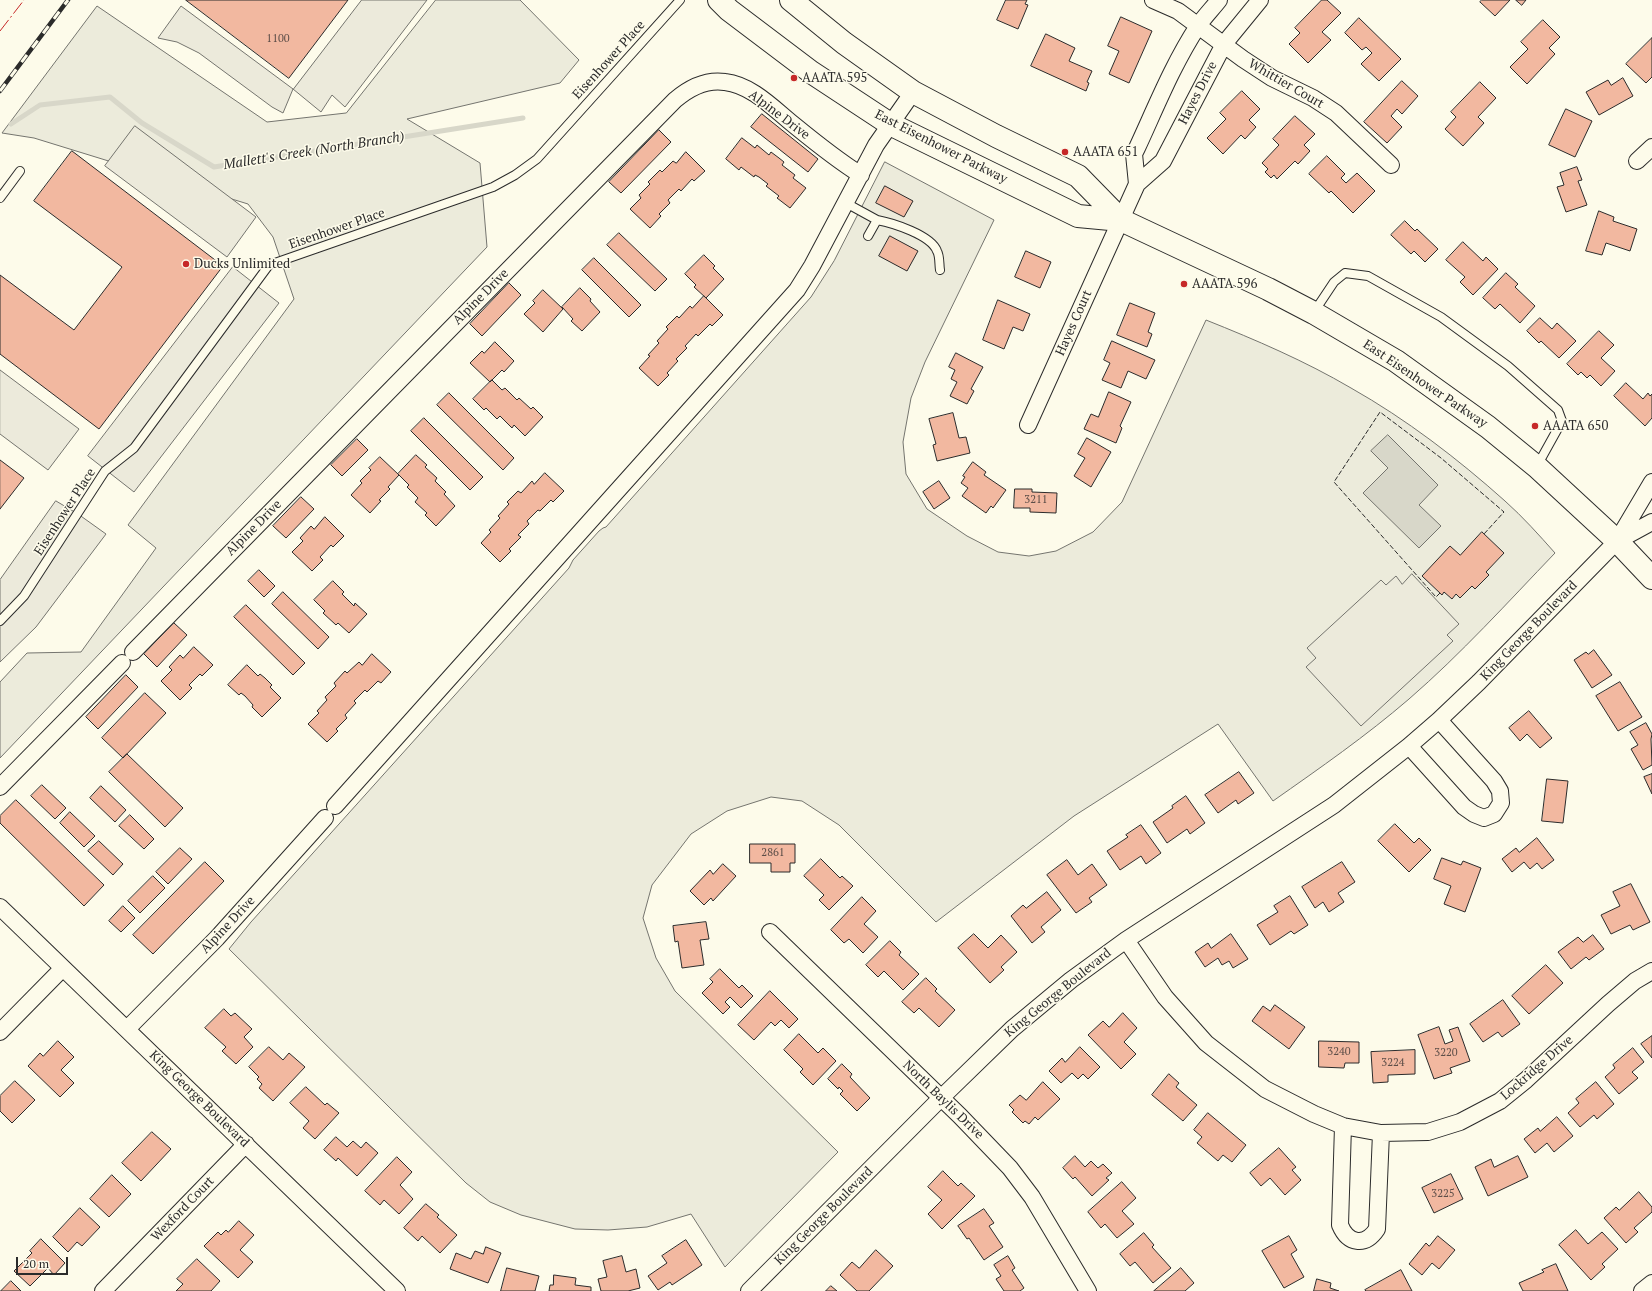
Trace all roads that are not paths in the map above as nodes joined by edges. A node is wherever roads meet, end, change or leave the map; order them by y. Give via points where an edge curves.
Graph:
1 (680, 0) edge
2 (719, 0) edge
3 (791, 0) edge
4 (1153, 0) edge
5 (1219, 0) edge
6 (1260, 0) edge
7 (1198, 25) junction
8 (1224, 44) junction
9 (913, 92) junction
10 (890, 124) junction
11 (1652, 147) edge
12 (1637, 161) dead end
13 (1391, 165) dead end
14 (20, 171) dead end
15 (861, 174) junction
16 (1136, 184) junction
17 (0, 198) edge
18 (846, 202) junction
19 (877, 220) junction
20 (1121, 220) junction
21 (868, 236) dead end
22 (940, 270) dead end
23 (1314, 313) junction
24 (1028, 425) dead end
25 (1537, 467) junction
26 (1652, 482) edge
27 (1652, 522) edge
28 (1617, 541) junction
29 (1652, 578) edge
30 (0, 621) edge
31 (1439, 720) junction
32 (1409, 746) junction
33 (0, 787) edge
34 (0, 906) edge
35 (770, 932) dead end
36 (1126, 940) junction
37 (63, 968) junction
38 (1652, 971) edge
39 (127, 1029) junction
40 (0, 1032) edge
41 (941, 1098) junction
42 (1343, 1126) junction
43 (1381, 1133) junction
44 (246, 1144) junction
45 (1652, 1282) edge
46 (103, 1291) edge
47 (397, 1291) edge
48 (749, 1291) edge
49 (1088, 1291) edge
50 (1642, 1291) edge

1 - 30 lane, Eisenhower Place via 537,158 515,175 493,187 269,265 134,448 105,471 24,596
2 - 10 main road, East Eisenhower Parkway via 811,72
3 - 9 main road, East Eisenhower Parkway
4 - 7 street, Whittier Court via 1178,11
5 - 7 street, Hayes Drive
6 - 8 street, Hayes Drive
7 - 8 street, Whittier Court
7 - 16 street, Hayes Drive via 1162,92 1134,154
8 - 13 street, Whittier Court via 1272,78 1313,98 1336,113
8 - 16 street, Hayes Drive via 1163,161
9 - 10 street, Alpine Drive
9 - 20 main road, East Eisenhower Parkway via 1078,176
10 - 15 street, Alpine Drive
10 - 20 main road, East Eisenhower Parkway via 1078,216
11 - 12 street
14 - 17 lane
15 - 18 street, Alpine Drive
15 - 33 street, Alpine Drive via 841,162 746,89 725,82 709,82 688,89
16 - 20 street, Hayes Drive
18 - 19 lane
18 - 39 street, Alpine Drive via 797,290 217,938
19 - 21 lane
19 - 22 lane via 892,223 929,240 937,250
20 - 23 main road, East Eisenhower Parkway
20 - 24 street, Hayes Court
23 - 25 main road, East Eisenhower Parkway via 1396,361 1488,427
23 - 25 lane via 1334,282 1345,273 1368,276 1441,317 1508,366 1558,410 1562,421
25 - 28 main road, East Eisenhower Parkway
26 - 28 street, King George Boulevard
27 - 28 street, King George Boulevard
28 - 29 main road, East Eisenhower Parkway
28 - 31 street, King George Boulevard
31 - 32 street, King George Boulevard
31 - 32 street via 1494,781 1500,792 1501,803 1494,814 1484,818 1464,807
32 - 36 street, King George Boulevard via 1334,805
34 - 37 street, King George Boulevard
35 - 41 street, North Baylis Drive
36 - 41 street, King George Boulevard via 1071,980 1012,1029
36 - 42 street, Lockridge Drive via 1165,997 1206,1043 1264,1089
37 - 39 street, King George Boulevard
37 - 40 street
38 - 43 street, Lockridge Drive via 1635,981 1608,1004 1500,1101 1460,1122 1428,1132
39 - 44 street, King George Boulevard
41 - 48 street, King George Boulevard
41 - 49 street, North Baylis Drive via 989,1145 1028,1191
42 - 43 street, Lockridge Drive
42 - 43 street via 1340,1225 1344,1235 1354,1240 1372,1237 1377,1229
44 - 46 street, Wexford Court
44 - 47 street, King George Boulevard
45 - 50 street

